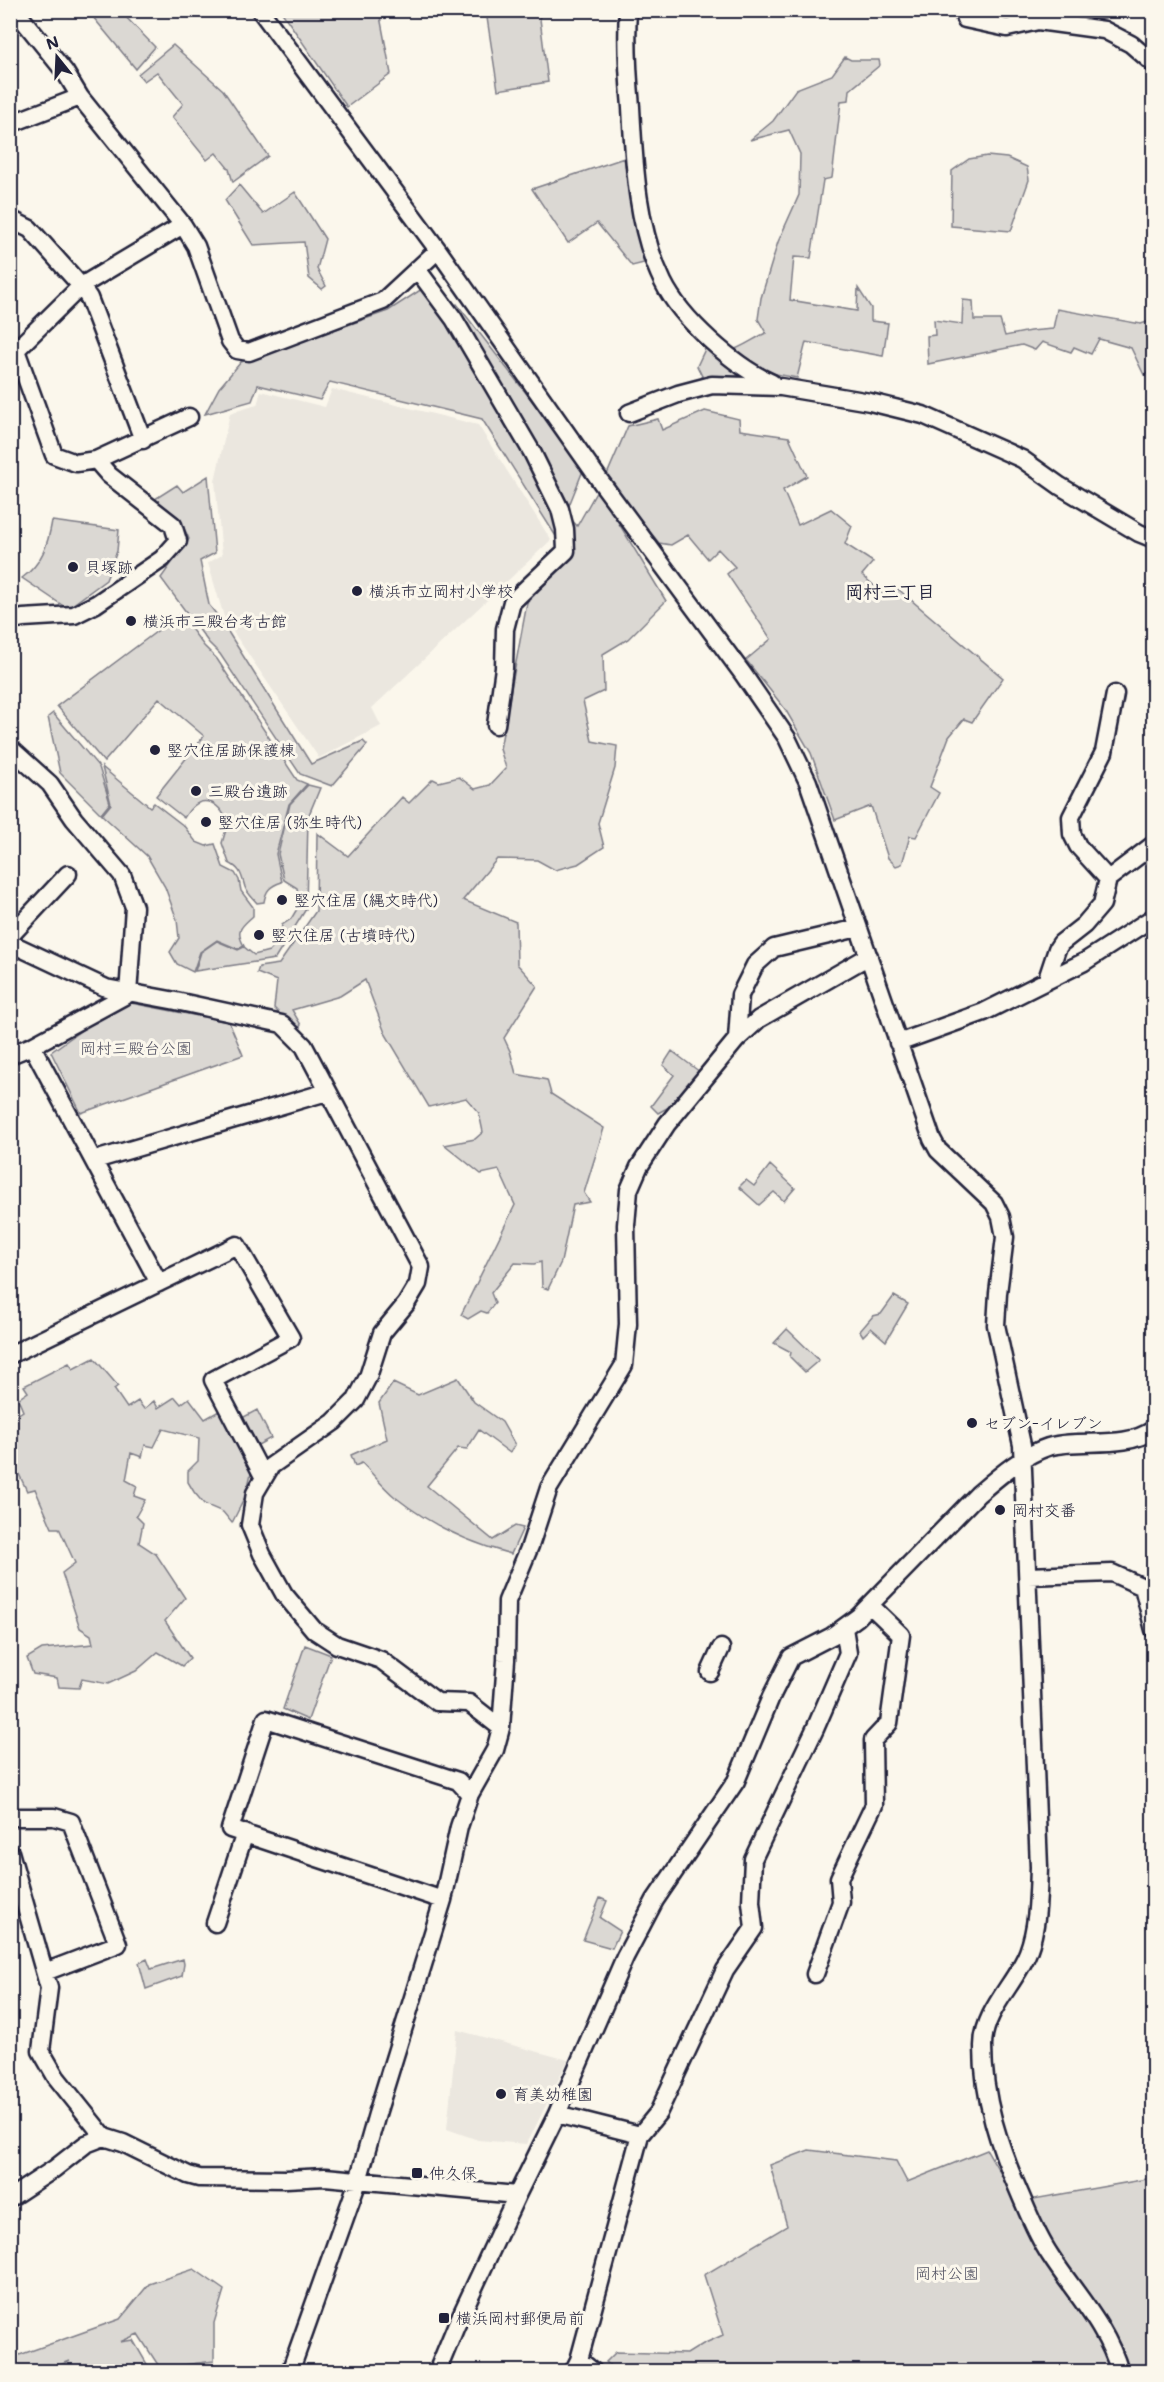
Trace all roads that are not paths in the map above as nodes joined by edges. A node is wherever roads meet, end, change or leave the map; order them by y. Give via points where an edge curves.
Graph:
1 (15, 10) edge
2 (260, 10) edge
3 (628, 10) edge
4 (965, 19) dead end
5 (1154, 64) edge
6 (80, 98) junction
7 (10, 124) edge
8 (10, 219) edge
9 (183, 225) junction
10 (438, 250) junction
11 (417, 269) junction
12 (81, 286) junction
13 (782, 387) junction
14 (629, 413) dead end
15 (189, 417) dead end
16 (143, 440) junction
17 (96, 460) junction
18 (1154, 539) edge
19 (10, 621) edge
20 (1115, 694) dead end
21 (496, 725) dead end
22 (10, 748) edge
23 (1154, 844) edge
24 (68, 874) dead end
25 (1108, 879) junction
26 (1154, 917) edge
27 (858, 928) junction
28 (10, 936) edge
29 (10, 943) edge
30 (869, 956) junction
31 (1047, 979) junction
32 (128, 993) junction
33 (737, 1039) junction
34 (898, 1043) junction
35 (32, 1046) junction
36 (10, 1054) edge
37 (327, 1092) junction
38 (95, 1160) junction
39 (159, 1283) junction
40 (10, 1355) edge
41 (1150, 1431) edge
42 (1154, 1450) edge
43 (1023, 1461) junction
44 (263, 1476) junction
45 (1028, 1576) junction
46 (870, 1605) junction
47 (844, 1628) junction
48 (1154, 1630) edge
49 (721, 1648) dead end
50 (710, 1672) dead end
51 (501, 1728) junction
52 (470, 1794) junction
53 (10, 1817) edge
54 (245, 1833) junction
55 (10, 1852) edge
56 (443, 1900) junction
57 (215, 1923) dead end
58 (45, 1972) junction
59 (815, 1974) dead end
60 (557, 2114) junction
61 (640, 2135) junction
62 (104, 2137) junction
63 (358, 2181) junction
64 (517, 2195) junction
65 (10, 2198) edge
66 (576, 2366) edge
67 (290, 2372) edge
68 (437, 2372) edge
69 (594, 2372) edge
70 (1120, 2372) edge

1 - 6 street
2 - 10 street
3 - 13 street via 628,66 639,197 649,244 663,282 680,310 734,360
4 - 5 street via 1007,28 1038,21 1104,30 1131,44
6 - 7 street
6 - 9 street
8 - 12 street via 30,229
9 - 11 street via 196,246 237,350 249,352 383,301
9 - 12 street
10 - 11 street
10 - 27 street via 787,738 808,782
11 - 21 street via 454,319 514,419 560,509 565,529 566,551 512,602 505,630
12 - 16 street
12 - 17 street via 16,350 54,455 76,463
13 - 14 street via 712,385
13 - 18 street via 923,415 1022,459 1060,486
15 - 16 street
16 - 17 street
17 - 19 street via 109,475 173,525 178,541 162,559 74,615
20 - 25 street via 1104,752 1071,818 1078,846
22 - 32 street via 50,784 122,875 134,907
23 - 25 street
24 - 28 street
25 - 31 street via 1102,904 1061,943
26 - 31 street via 1084,962
27 - 30 street
27 - 33 street via 774,948 755,965 740,994
29 - 32 street via 106,988
30 - 33 street via 759,1019
30 - 34 street
31 - 34 street via 984,1012
32 - 35 street
32 - 37 street via 282,1024 304,1046
33 - 51 street via 666,1124 629,1190 624,1365 549,1488 507,1601
34 - 43 street via 938,1150 994,1203 1001,1217 1005,1237 996,1325
35 - 36 street
35 - 38 street
37 - 38 street
37 - 44 street via 421,1267 418,1284 382,1333 356,1400 334,1422 271,1466
38 - 39 street
39 - 40 street
39 - 44 street via 237,1245 291,1338 213,1380
41 - 42 street
41 - 43 street via 1116,1442 1050,1446
43 - 45 street
43 - 46 street via 978,1494
44 - 51 street via 255,1493 250,1525 284,1594 314,1630 337,1645 381,1660 437,1702 469,1703
45 - 48 street via 1112,1574 1143,1587
45 - 70 street via 1038,1909 1029,1952 990,2018 983,2042 985,2086 1004,2157 1035,2230 1095,2317
46 - 47 street
46 - 59 street via 901,1635 888,1723 873,1740 874,1805 839,1878 841,1902
47 - 60 street via 791,1657 736,1781 655,1900 625,1957
47 - 61 street via 848,1653 753,1859 754,1928 725,1970 658,2113
49 - 50 street
51 - 52 street via 495,1750
52 - 54 street via 458,1781 266,1719 230,1829
52 - 56 street
53 - 58 street via 54,1817 71,1822 118,1944
54 - 56 street
54 - 57 street
55 - 58 street
56 - 63 street
58 - 62 street via 49,1988 41,2050 56,2077
60 - 61 street
60 - 64 street
61 - 66 street
62 - 63 street via 199,2178 324,2177
62 - 65 street via 86,2144
63 - 64 street
63 - 67 street
64 - 68 street
66 - 69 street

